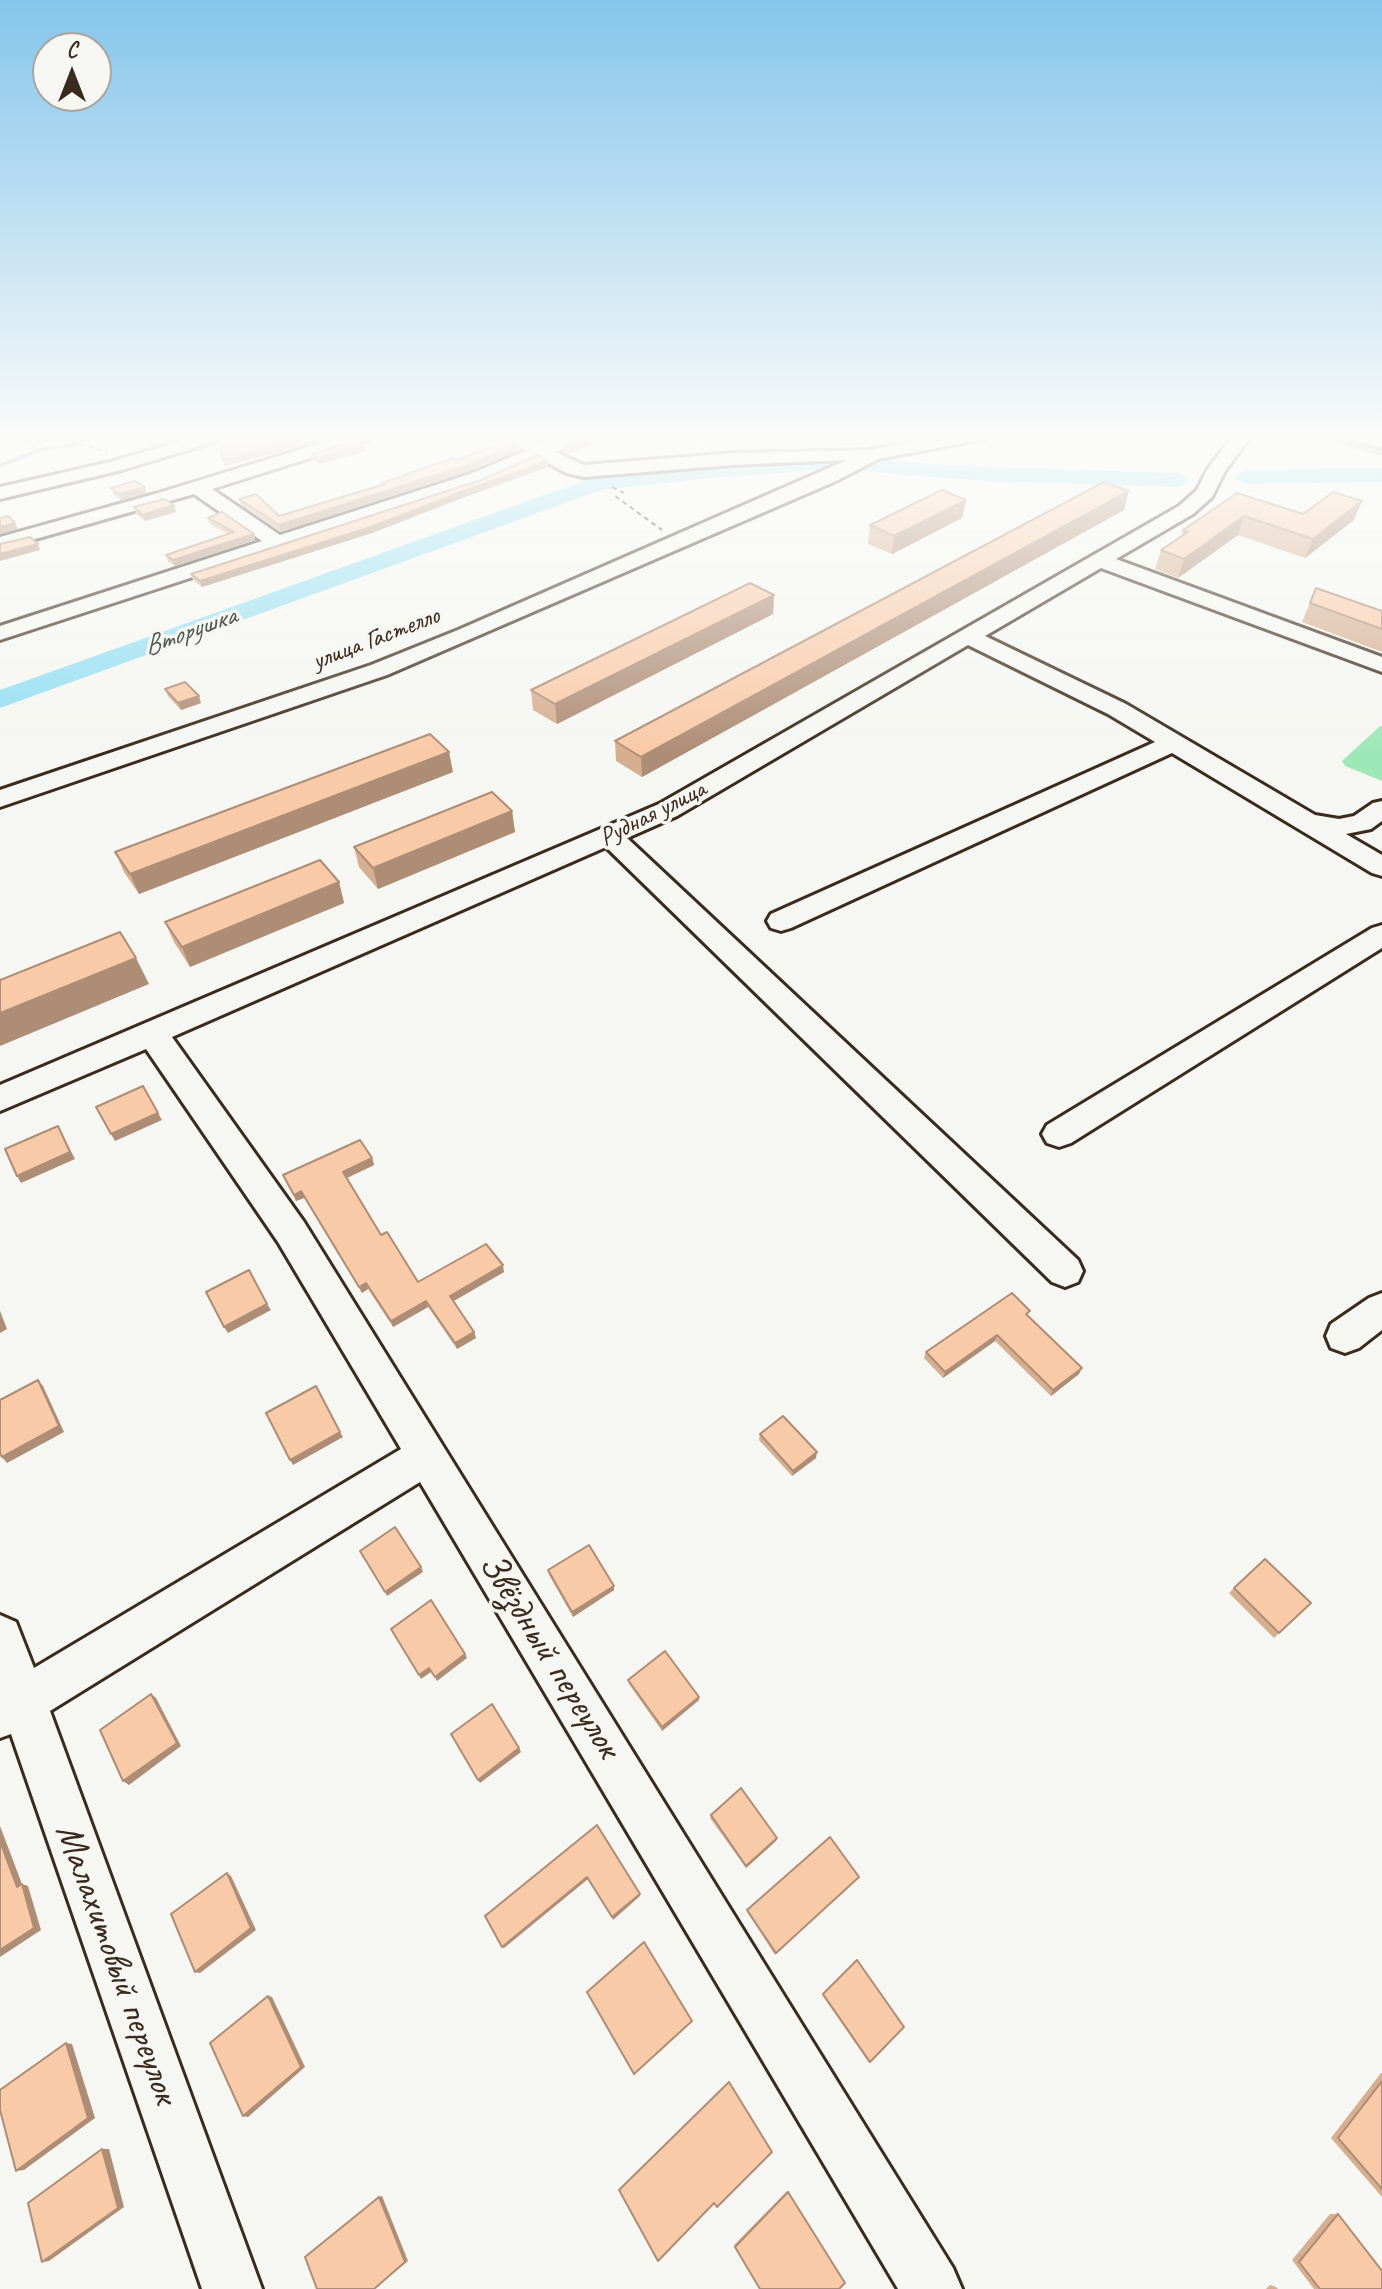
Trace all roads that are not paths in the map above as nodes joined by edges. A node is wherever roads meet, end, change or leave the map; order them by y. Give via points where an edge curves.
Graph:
1 (273, 540) edge
2 (288, 540) edge
3 (684, 540) edge
4 (1134, 540) edge
5 (278, 543) junction
6 (1098, 560) junction
7 (0, 633) edge
8 (969, 637) junction
9 (1382, 665) edge
10 (1175, 742) junction
11 (0, 799) edge
12 (1382, 809) edge
13 (1306, 823) junction
14 (611, 837) junction
15 (1382, 867) edge
16 (781, 921) dead end
17 (1382, 935) edge
18 (152, 1033) junction
19 (0, 1099) edge
20 (1059, 1134) dead end
21 (1065, 1271) dead end
22 (1382, 1309) edge
23 (1345, 1336) dead end
24 (426, 1456) junction
25 (0, 1638) edge
26 (11, 1708) edge
27 (232, 2289) edge
28 (932, 2289) edge

1 - 5 street
2 - 5 street
3 - 11 street, улица Гастелло via 379,670
4 - 6 street, Рудная улица
5 - 7 street
6 - 8 street, Рудная улица
6 - 9 street
8 - 10 street
8 - 14 street, Рудная улица via 668,810
10 - 13 street
10 - 16 street
12 - 13 street via 1362,823
13 - 15 street
14 - 18 street, Рудная улица
14 - 21 street
17 - 20 street
18 - 19 street, Рудная улица
18 - 24 street, Звёздный переулок via 291,1232
22 - 23 street
24 - 26 street
24 - 28 street, Звёздный переулок
25 - 26 street, Малахитовый переулок
26 - 27 street, Малахитовый переулок

